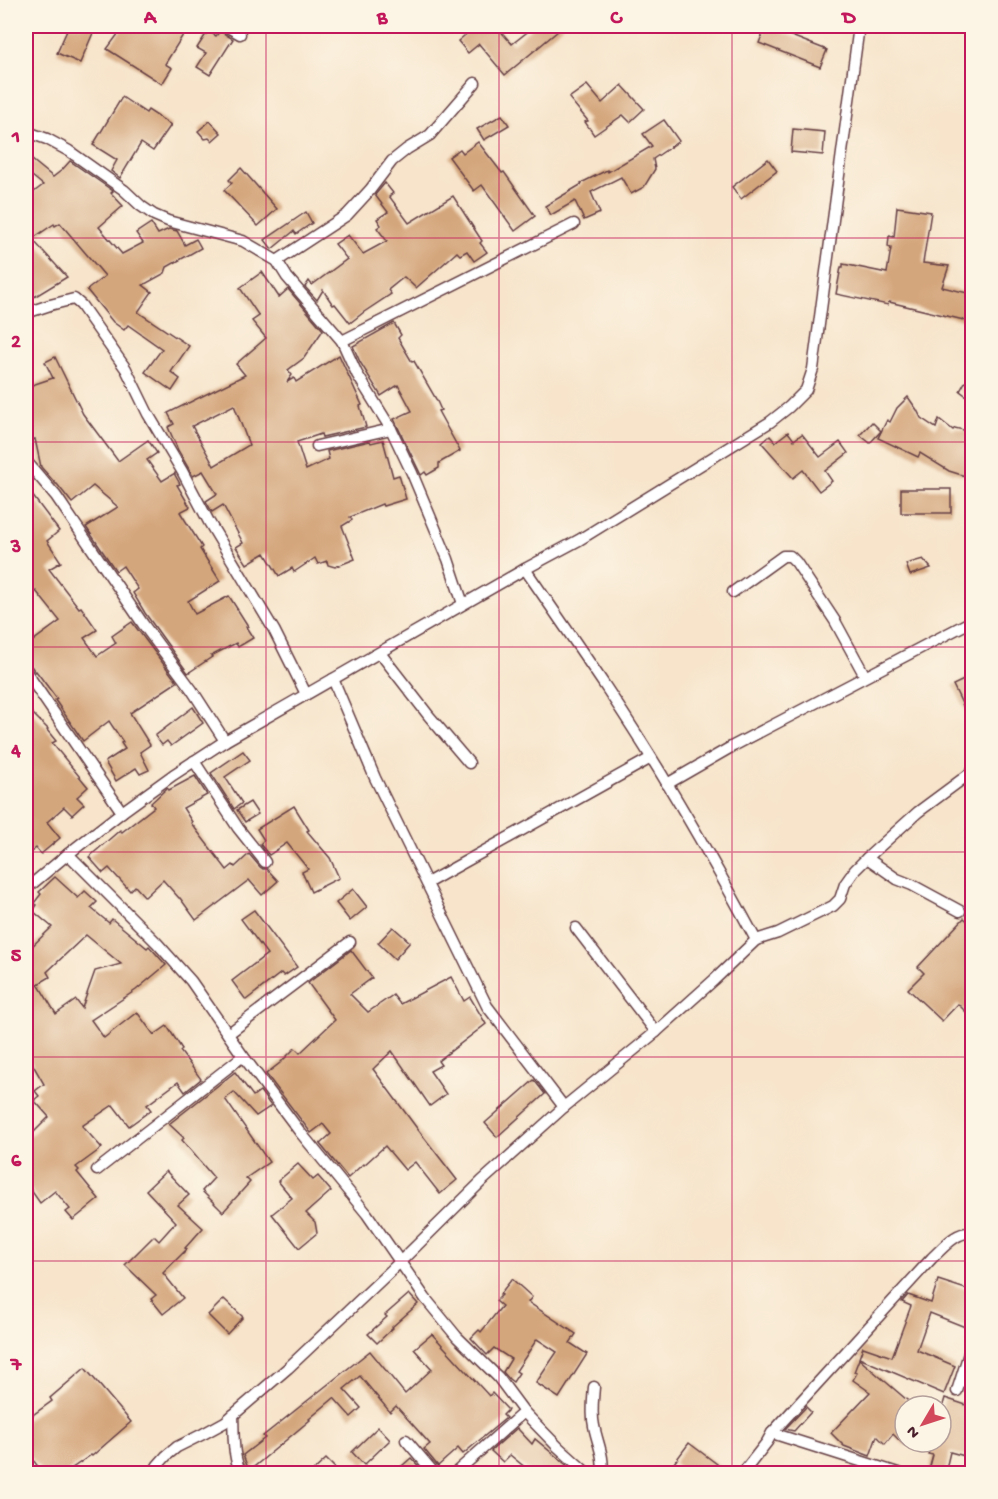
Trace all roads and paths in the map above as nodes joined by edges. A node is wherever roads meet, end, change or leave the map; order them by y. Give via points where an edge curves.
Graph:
1 (226, 26) edge
2 (859, 26) edge
3 (240, 34) dead end
4 (475, 83) dead end
5 (26, 134) edge
6 (574, 224) dead end
7 (277, 261) junction
8 (26, 313) edge
9 (342, 341) junction
10 (391, 429) junction
11 (317, 446) dead end
12 (26, 461) edge
13 (525, 569) junction
14 (733, 592) dead end
15 (463, 604) junction
16 (972, 621) edge
17 (380, 653) junction
18 (26, 672) edge
19 (866, 676) junction
20 (333, 679) junction
21 (306, 694) junction
22 (225, 741) junction
23 (651, 758) junction
24 (194, 761) junction
25 (469, 763) dead end
26 (972, 772) edge
27 (668, 784) junction
28 (122, 812) junction
29 (68, 854) junction
30 (867, 858) junction
31 (265, 862) dead end
32 (427, 883) junction
33 (26, 890) edge
34 (960, 911) dead end
35 (576, 928) dead end
36 (756, 940) junction
37 (350, 942) dead end
38 (656, 1032) junction
39 (228, 1034) junction
40 (243, 1056) junction
41 (564, 1107) junction
42 (97, 1170) dead end
43 (972, 1233) edge
44 (400, 1262) junction
45 (972, 1344) edge
46 (594, 1387) dead end
47 (957, 1391) dead end
48 (524, 1412) junction
49 (233, 1415) junction
50 (772, 1433) junction
51 (406, 1440) dead end
52 (153, 1473) edge
53 (242, 1473) edge
54 (435, 1473) edge
55 (454, 1473) edge
56 (588, 1473) edge
57 (602, 1473) edge
58 (742, 1473) edge
59 (901, 1473) edge

1 - 3 street
2 - 13 street via 813,369 806,390 770,422
4 - 7 street via 430,135 392,161 346,215
5 - 7 street via 47,139 69,151 154,215 243,241
6 - 9 street
7 - 9 street
8 - 21 street via 74,299 81,305 126,369 209,522 274,630
9 - 10 street
10 - 11 street
10 - 15 street via 448,559
12 - 22 street via 56,496
13 - 15 street
13 - 23 street
14 - 19 street via 783,556 790,556 835,621
15 - 17 street
16 - 19 street
17 - 20 street
17 - 25 street
18 - 28 street
19 - 27 street
20 - 21 street
20 - 32 street via 375,778
21 - 22 street
22 - 24 street
23 - 27 street
23 - 32 street
24 - 28 street
24 - 31 street
26 - 30 street via 918,812
27 - 36 street
28 - 29 street
29 - 33 street
29 - 39 street via 191,981
30 - 34 street via 897,879
30 - 36 street via 833,906
32 - 41 street via 487,1006
35 - 38 street
36 - 38 street
37 - 39 street
38 - 41 street
39 - 40 street
40 - 42 street
40 - 44 street
41 - 44 street
43 - 50 street via 951,1240 932,1258
44 - 48 street via 457,1337 498,1377
44 - 49 street
45 - 47 street
46 - 57 street via 592,1406
48 - 55 street
48 - 56 street
49 - 52 street via 177,1447
49 - 53 street via 236,1458
50 - 58 street
50 - 59 street
51 - 54 street

